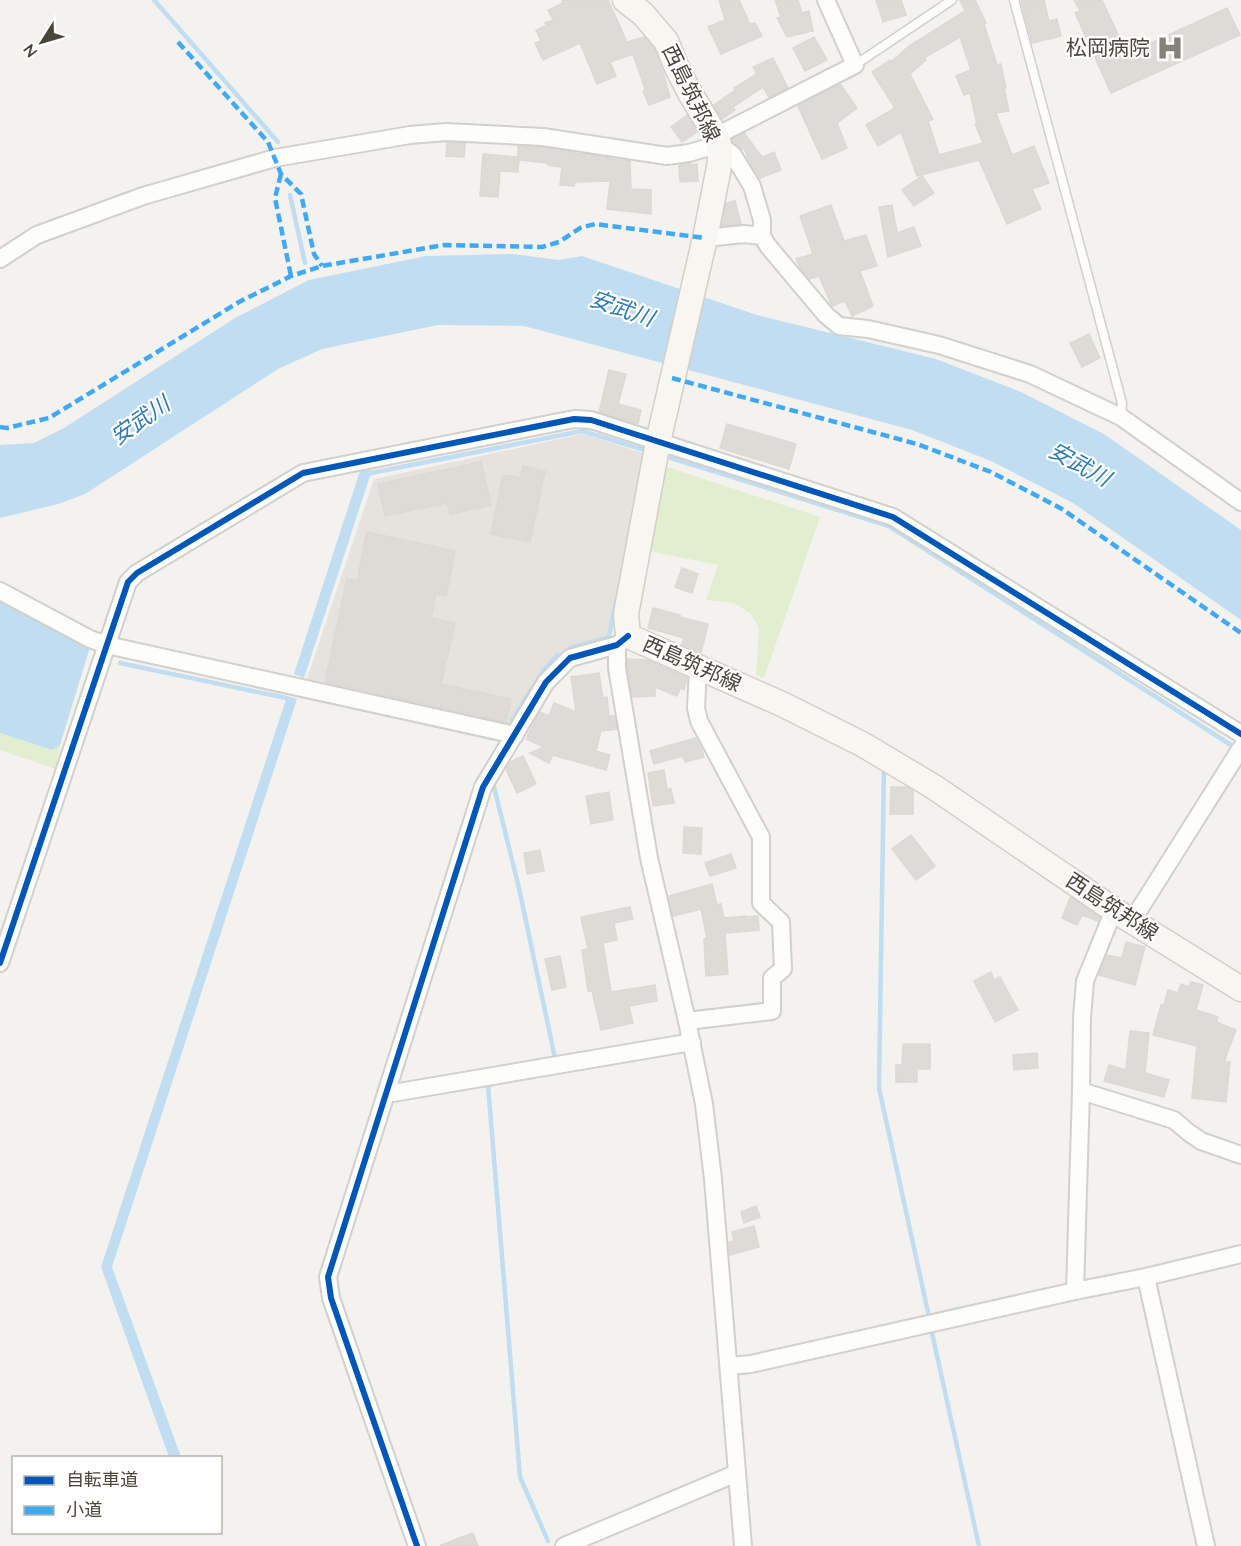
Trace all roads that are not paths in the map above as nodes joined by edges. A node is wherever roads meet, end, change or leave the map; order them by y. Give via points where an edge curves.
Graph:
1 (624, 0) edge
2 (826, 0) edge
3 (952, 0) edge
4 (1014, 0) edge
5 (855, 65) junction
6 (717, 140) junction
7 (762, 236) junction
8 (705, 238) junction
9 (0, 259) edge
10 (1121, 417) junction
11 (658, 442) junction
12 (1241, 502) edge
13 (0, 591) edge
14 (622, 641) junction
15 (107, 645) junction
16 (698, 667) junction
17 (1241, 734) edge
18 (514, 735) junction
19 (1241, 748) edge
20 (1123, 915) junction
21 (0, 963) edge
22 (1241, 989) edge
23 (687, 1021) junction
24 (692, 1042) junction
25 (387, 1091) junction
26 (1081, 1091) junction
27 (1241, 1155) edge
28 (1241, 1254) edge
29 (1146, 1277) junction
30 (1075, 1291) junction
31 (729, 1366) junction
32 (737, 1473) junction
33 (417, 1546) edge
34 (564, 1546) edge
35 (743, 1546) edge
36 (1206, 1546) edge

1 - 6 main road, 西島筑邦線 via 666,40
2 - 5 street
3 - 5 lane
4 - 10 lane via 1122,403
5 - 6 street
6 - 7 street via 733,155 752,186 762,220
6 - 8 main road, 西島筑邦線 via 720,162
6 - 9 street via 689,153 667,156 520,136 447,132 399,137 275,158 143,196 37,235
7 - 8 street
7 - 10 street via 839,326 939,345 1030,374
8 - 11 main road, 西島筑邦線
10 - 12 street
11 - 14 main road, 西島筑邦線
11 - 15 street via 591,420 573,419 303,473 137,573 128,582
11 - 17 street via 893,517
13 - 15 street
14 - 16 main road, 西島筑邦線
14 - 18 street via 570,658 546,682
14 - 23 street via 617,668 647,847
15 - 18 street
15 - 21 street
16 - 20 main road, 西島筑邦線 via 862,744 934,787
16 - 23 street via 699,721 761,837 761,903 781,922 783,969 772,978 772,1011
18 - 25 street via 483,787
19 - 20 street
20 - 22 main road, 西島筑邦線
20 - 26 street via 1085,981
23 - 24 street
24 - 25 street
24 - 31 street via 711,1157
25 - 33 street via 328,1277 331,1298
26 - 27 street via 1174,1120 1201,1141
26 - 30 street
28 - 29 street
29 - 30 street
29 - 36 street
30 - 31 street
31 - 32 street
32 - 34 street
32 - 35 street

